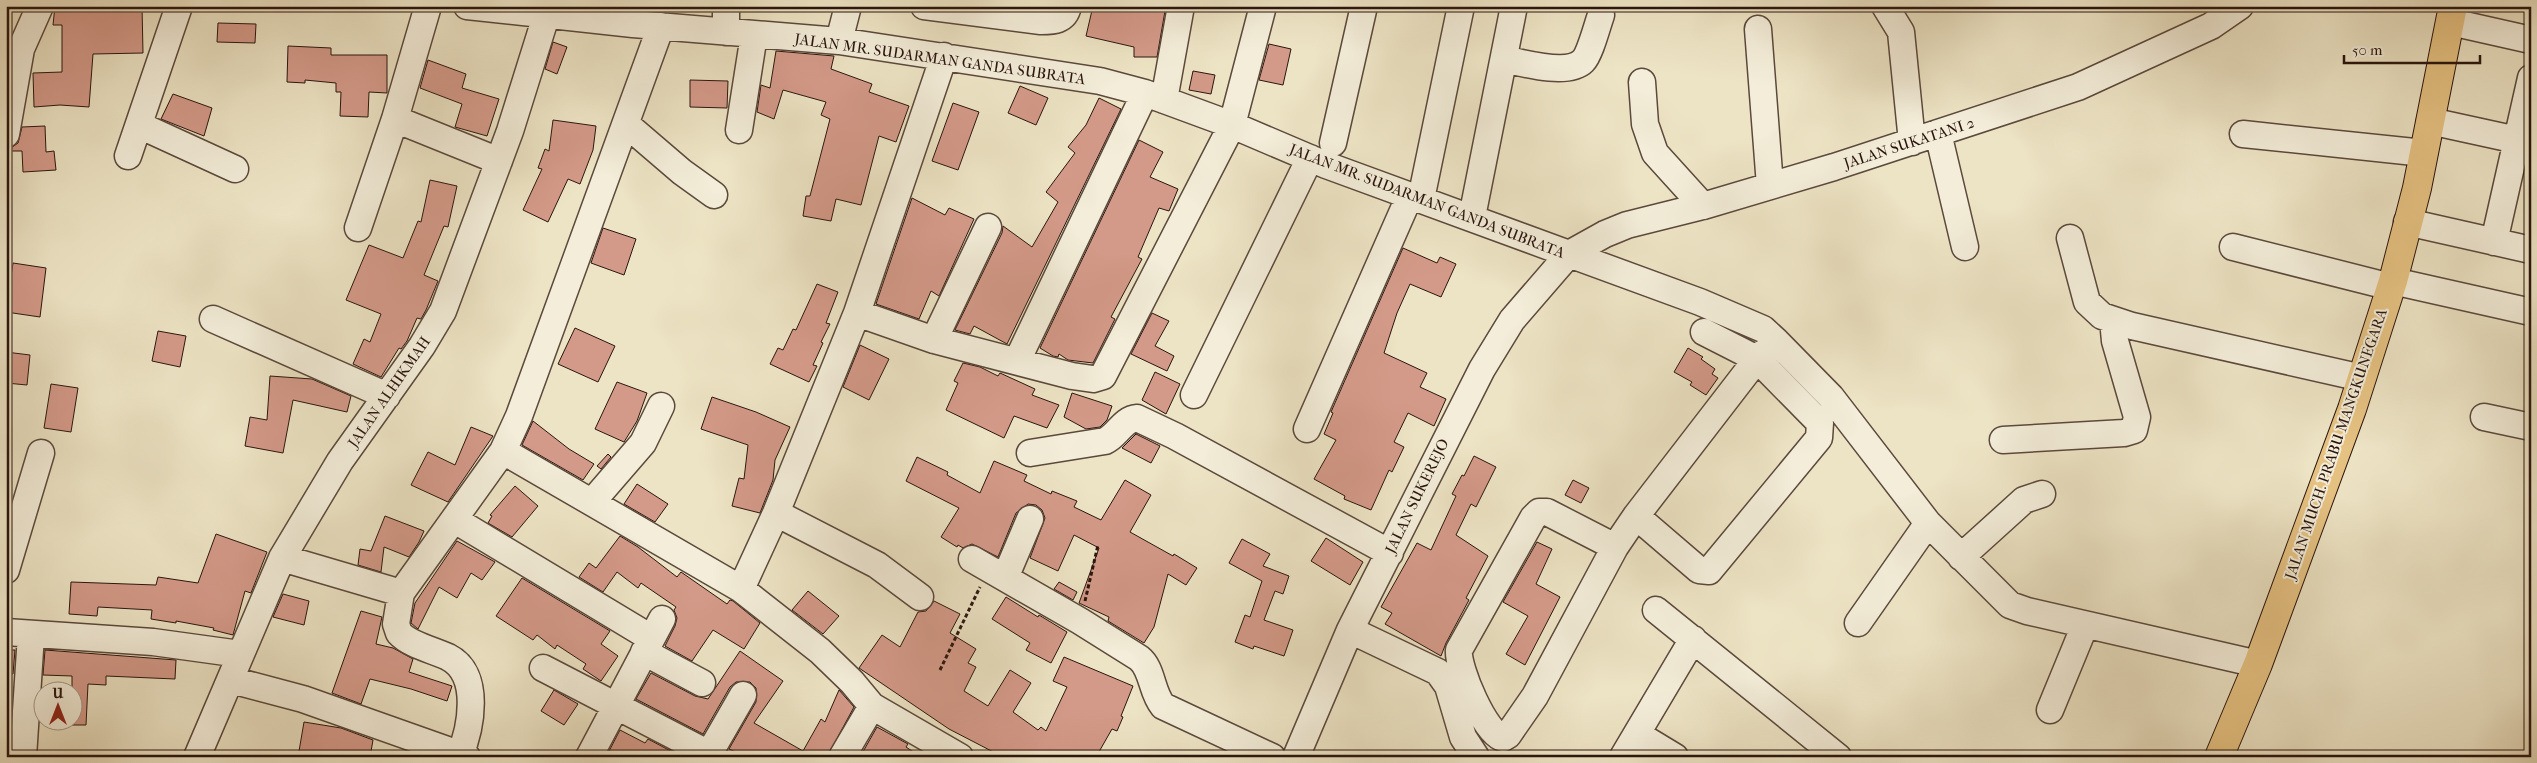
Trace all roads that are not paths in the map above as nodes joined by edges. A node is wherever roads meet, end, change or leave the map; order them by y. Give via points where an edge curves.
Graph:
1 (40, 6) edge
2 (179, 6) edge
3 (428, 6) edge
4 (467, 6) edge
5 (848, 6) edge
6 (924, 6) edge
7 (1068, 6) edge
8 (1181, 6) edge
9 (1263, 6) edge
10 (1364, 6) edge
11 (1461, 6) edge
12 (1514, 6) edge
13 (1885, 6) edge
14 (2240, 6) edge
15 (547, 10) edge
16 (2452, 14) edge
17 (633, 15) edge
18 (1601, 15) dead end
19 (726, 19) edge
20 (662, 26) junction
21 (1758, 29) dead end
22 (754, 35) junction
23 (2531, 40) edge
24 (839, 41) junction
25 (944, 56) junction
26 (1504, 59) junction
27 (2531, 78) edge
28 (1642, 82) dead end
29 (1154, 96) junction
30 (395, 119) junction
31 (2430, 121) junction
32 (626, 124) junction
33 (139, 125) junction
34 (1232, 125) junction
35 (739, 130) dead end
36 (1938, 133) junction
37 (6, 134) edge
38 (2243, 134) dead end
39 (2517, 140) junction
40 (1912, 142) junction
41 (1333, 143) dead end
42 (2424, 153) junction
43 (128, 156) dead end
44 (1310, 158) junction
45 (499, 161) junction
46 (235, 169) dead end
47 (1770, 186) junction
48 (714, 195) dead end
49 (1415, 197) junction
50 (1703, 206) junction
51 (1472, 217) junction
52 (2407, 222) junction
53 (988, 227) dead end
54 (358, 228) dead end
55 (2070, 238) dead end
56 (2494, 242) junction
57 (1965, 247) dead end
58 (2233, 247) dead end
59 (2531, 250) edge
60 (1569, 254) junction
61 (2392, 284) junction
62 (2531, 312) edge
63 (857, 313) junction
64 (213, 319) dead end
65 (2113, 320) junction
66 (1704, 332) dead end
67 (934, 340) junction
68 (1776, 341) junction
69 (1757, 359) junction
70 (1017, 361) junction
71 (2362, 378) junction
72 (1194, 395) dead end
73 (387, 396) junction
74 (661, 406) dead end
75 (2484, 417) dead end
76 (2531, 427) edge
77 (1307, 429) dead end
78 (2003, 440) dead end
79 (503, 450) junction
80 (41, 453) dead end
81 (1030, 453) dead end
82 (2042, 494) dead end
83 (592, 502) junction
84 (776, 513) junction
85 (1636, 516) junction
86 (1030, 519) dead end
87 (455, 520) junction
88 (1928, 523) junction
89 (1614, 547) junction
90 (1390, 553) junction
91 (1960, 556) junction
92 (282, 558) junction
93 (6, 570) edge
94 (741, 589) junction
95 (401, 593) junction
96 (920, 597) dead end
97 (1656, 610) dead end
98 (1858, 623) dead end
99 (2085, 625) junction
100 (1350, 630) junction
101 (18, 634) edge
102 (652, 636) junction
103 (1693, 639) junction
104 (240, 654) junction
105 (2258, 664) junction
106 (543, 668) dead end
107 (231, 680) junction
108 (702, 683) dead end
109 (743, 695) dead end
110 (616, 706) junction
111 (872, 706) junction
112 (2050, 710) dead end
113 (1637, 734) junction
114 (712, 755) edge
115 (462, 756) edge
116 (23, 757) edge
117 (197, 757) edge
118 (589, 757) edge
119 (842, 757) edge
120 (960, 757) edge
121 (1272, 757) edge
122 (1296, 757) edge
123 (1476, 757) edge
124 (1623, 757) edge
125 (1675, 757) edge
126 (1838, 757) edge
127 (2219, 757) edge

1 - 37 street via 21,50
2 - 33 street
3 - 30 street
4 - 15 street, JALAN MR. SUDARMAN GANDA SUBRATA
5 - 24 street
6 - 7 street via 1041,21 1058,20
8 - 29 street
9 - 34 street
10 - 41 street
11 - 49 street
12 - 26 street
13 - 40 street via 1901,32
14 - 36 street, JALAN SUKATANI 2 via 2211,26 2078,87
15 - 17 street, JALAN MR. SUDARMAN GANDA SUBRATA
15 - 45 street, JALAN ALHIKMAH
16 - 23 street
16 - 31 main road, JALAN MUCH. PRABU MANGKUNEGARA
17 - 20 street, JALAN MR. SUDARMAN GANDA SUBRATA
18 - 26 street via 1584,60 1577,65 1551,67
19 - 20 street, JALAN MR. SUDARMAN GANDA SUBRATA
19 - 22 street, JALAN MR. SUDARMAN GANDA SUBRATA
20 - 32 street
21 - 47 street
22 - 24 street, JALAN MR. SUDARMAN GANDA SUBRATA
22 - 35 street
24 - 25 street, JALAN MR. SUDARMAN GANDA SUBRATA
25 - 29 street, JALAN MR. SUDARMAN GANDA SUBRATA via 1067,74
25 - 63 street
26 - 51 street
27 - 39 street
28 - 50 street via 1645,124 1655,153
29 - 34 street, JALAN MR. SUDARMAN GANDA SUBRATA
29 - 70 street
30 - 45 street
30 - 54 street
31 - 39 street
31 - 42 main road, JALAN MUCH. PRABU MANGKUNEGARA
32 - 48 street
32 - 79 street via 520,416
33 - 43 street
33 - 46 street
34 - 44 street, JALAN MR. SUDARMAN GANDA SUBRATA
34 - 70 street via 1103,376 1085,380
36 - 40 street, JALAN SUKATANI 2
36 - 57 street
38 - 42 street
39 - 56 street
40 - 47 street, JALAN SUKATANI 2
42 - 52 main road, JALAN MUCH. PRABU MANGKUNEGARA
44 - 49 street, JALAN MR. SUDARMAN GANDA SUBRATA
44 - 72 street
45 - 73 street, JALAN ALHIKMAH via 444,311
47 - 50 street, JALAN SUKATANI 2
49 - 51 street, JALAN MR. SUDARMAN GANDA SUBRATA
49 - 77 street
50 - 60 street, JALAN SUKATANI 2 via 1627,225
51 - 60 street, JALAN MR. SUDARMAN GANDA SUBRATA
52 - 56 street
52 - 61 main road, JALAN MUCH. PRABU MANGKUNEGARA
53 - 67 street
55 - 65 street via 2087,302 2102,316
56 - 59 street
58 - 61 street
60 - 68 street, JALAN MR. SUDARMAN GANDA SUBRATA via 1700,302 1763,329
60 - 90 street, JALAN SUKEREJO via 1512,320 1491,353
61 - 62 street
61 - 71 main road, JALAN MUCH. PRABU MANGKUNEGARA
63 - 67 street
63 - 84 street
64 - 73 street
65 - 71 street
65 - 78 street via 2115,341 2137,417 2134,430
66 - 69 street
67 - 70 street
68 - 69 street
68 - 88 street, JALAN MR. SUDARMAN GANDA SUBRATA via 1831,397
69 - 85 street
69 - 85 street via 1820,422 1819,438 1709,571 1699,570
71 - 105 main road, JALAN MUCH. PRABU MANGKUNEGARA
73 - 92 street, JALAN ALHIKMAH via 340,461
74 - 83 street via 643,443
75 - 76 street
79 - 83 street
79 - 87 street
80 - 93 street
81 - 90 street via 1105,441 1130,419 1137,418
82 - 91 street via 2020,503
83 - 94 street
84 - 94 street
84 - 96 street via 877,565
85 - 89 street
86 - 121 street via 989,569 1142,661 1163,706
87 - 95 street
87 - 102 street
88 - 91 street, JALAN MR. SUDARMAN GANDA SUBRATA
88 - 98 street
89 - 89 street via 1547,512 1540,512 1533,518 1459,650 1461,670 1496,736 1503,738 1508,735 1535,696
90 - 100 street, JALAN SUKEREJO
91 - 99 street, JALAN MR. SUDARMAN GANDA SUBRATA via 2010,605
92 - 95 street
92 - 104 street, JALAN ALHIKMAH
94 - 111 street via 820,651
95 - 115 street via 396,624 399,633 450,658 459,665 468,681 470,714
97 - 103 street
99 - 105 street, JALAN MR. SUDARMAN GANDA SUBRATA
99 - 112 street
100 - 122 street, JALAN SUKEREJO
100 - 123 street via 1438,672 1448,686 1462,737
101 - 104 street via 153,642
101 - 116 street
102 - 108 street
102 - 110 street
103 - 113 street
103 - 126 street
104 - 107 street, JALAN ALHIKMAH
105 - 127 main road, JALAN MUCH. PRABU MANGKUNEGARA
106 - 110 street
107 - 115 street via 312,702
107 - 117 street, JALAN ALHIKMAH
109 - 114 street
110 - 114 street
110 - 118 street
111 - 119 street
111 - 120 street
113 - 124 street
113 - 125 street

